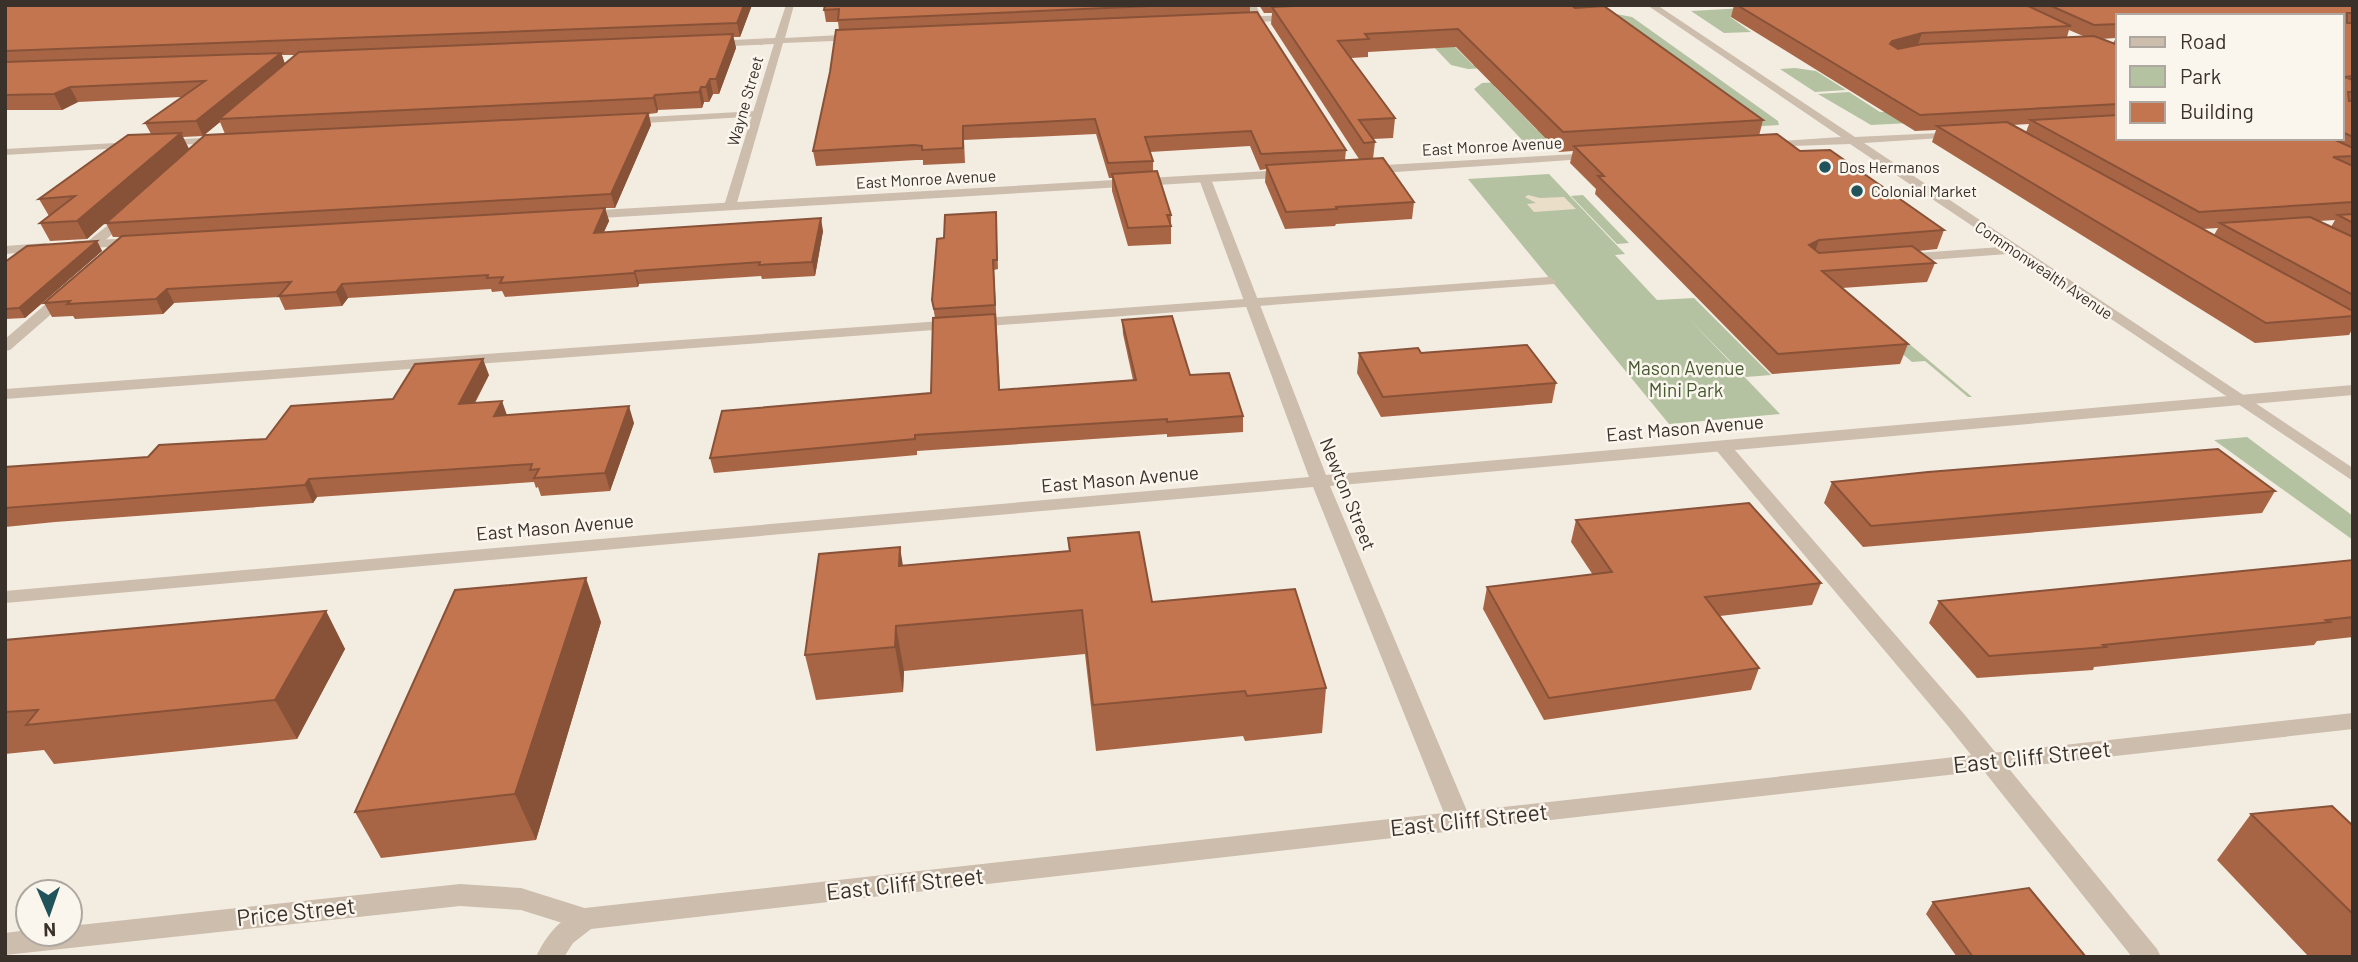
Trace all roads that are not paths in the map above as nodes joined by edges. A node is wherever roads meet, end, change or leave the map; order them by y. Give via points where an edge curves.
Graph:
1 (790, 5) edge
2 (1251, 5) edge
3 (1651, 5) edge
4 (1311, 17) edge
5 (1258, 19) junction
6 (1233, 20) edge
7 (877, 36) edge
8 (779, 41) junction
9 (697, 44) edge
10 (1276, 47) edge
11 (758, 114) junction
12 (620, 121) edge
13 (218, 132) edge
14 (1975, 133) edge
15 (235, 139) edge
16 (1849, 139) junction
17 (208, 141) junction
18 (1755, 145) edge
19 (5, 152) edge
20 (1611, 155) edge
21 (189, 158) edge
22 (1357, 170) edge
23 (1301, 174) edge
24 (1205, 179) junction
25 (141, 201) edge
26 (730, 206) junction
27 (571, 216) edge
28 (153, 241) edge
29 (125, 242) junction
30 (93, 244) junction
31 (5, 250) edge
32 (2015, 250) junction
33 (107, 257) edge
34 (1882, 260) edge
35 (1549, 281) dead end
36 (77, 284) edge
37 (1251, 304) junction
38 (5, 347) edge
39 (2353, 390) edge
40 (5, 394) edge
41 (2238, 400) junction
42 (2299, 440) junction
43 (1722, 446) junction
44 (2353, 476) edge
45 (1320, 482) junction
46 (2353, 484) edge
47 (5, 597) edge
48 (2353, 721) edge
49 (1987, 762) junction
50 (1459, 821) junction
51 (585, 919) junction
52 (5, 944) edge
53 (549, 957) edge
54 (2148, 957) edge

1 - 8 street, Wayne Street
2 - 5 street
3 - 16 street, Commonwealth Avenue
4 - 5 street
5 - 6 street
5 - 10 street
7 - 8 street
8 - 9 street
8 - 11 street, Wayne Street
11 - 12 street
11 - 26 street, Wayne Street
13 - 17 street
14 - 16 street
15 - 17 street
16 - 18 street
16 - 32 street, Commonwealth Avenue
17 - 19 street
17 - 21 street
20 - 22 street, East Monroe Avenue
23 - 24 street, East Monroe Avenue
24 - 26 street, East Monroe Avenue
24 - 37 street, Newton Street
25 - 30 street
26 - 27 street, East Monroe Avenue
28 - 29 street
29 - 30 street
29 - 33 street
30 - 31 street
32 - 34 street
32 - 41 street, Commonwealth Avenue
35 - 37 street
36 - 38 street
37 - 40 street
37 - 45 street, Newton Street
39 - 41 street, East Mason Avenue
41 - 42 street, Commonwealth Avenue
41 - 43 street, East Mason Avenue
42 - 44 street, Commonwealth Avenue
42 - 46 street, Commonwealth Avenue
43 - 45 street, East Mason Avenue
43 - 49 street
45 - 47 street, East Mason Avenue
45 - 50 street, Newton Street
48 - 49 street, East Cliff Street
49 - 50 street, East Cliff Street
49 - 54 street
50 - 51 street, East Cliff Street
51 - 52 street, Price Street via 521,899 460,894
51 - 53 street via 564,935

